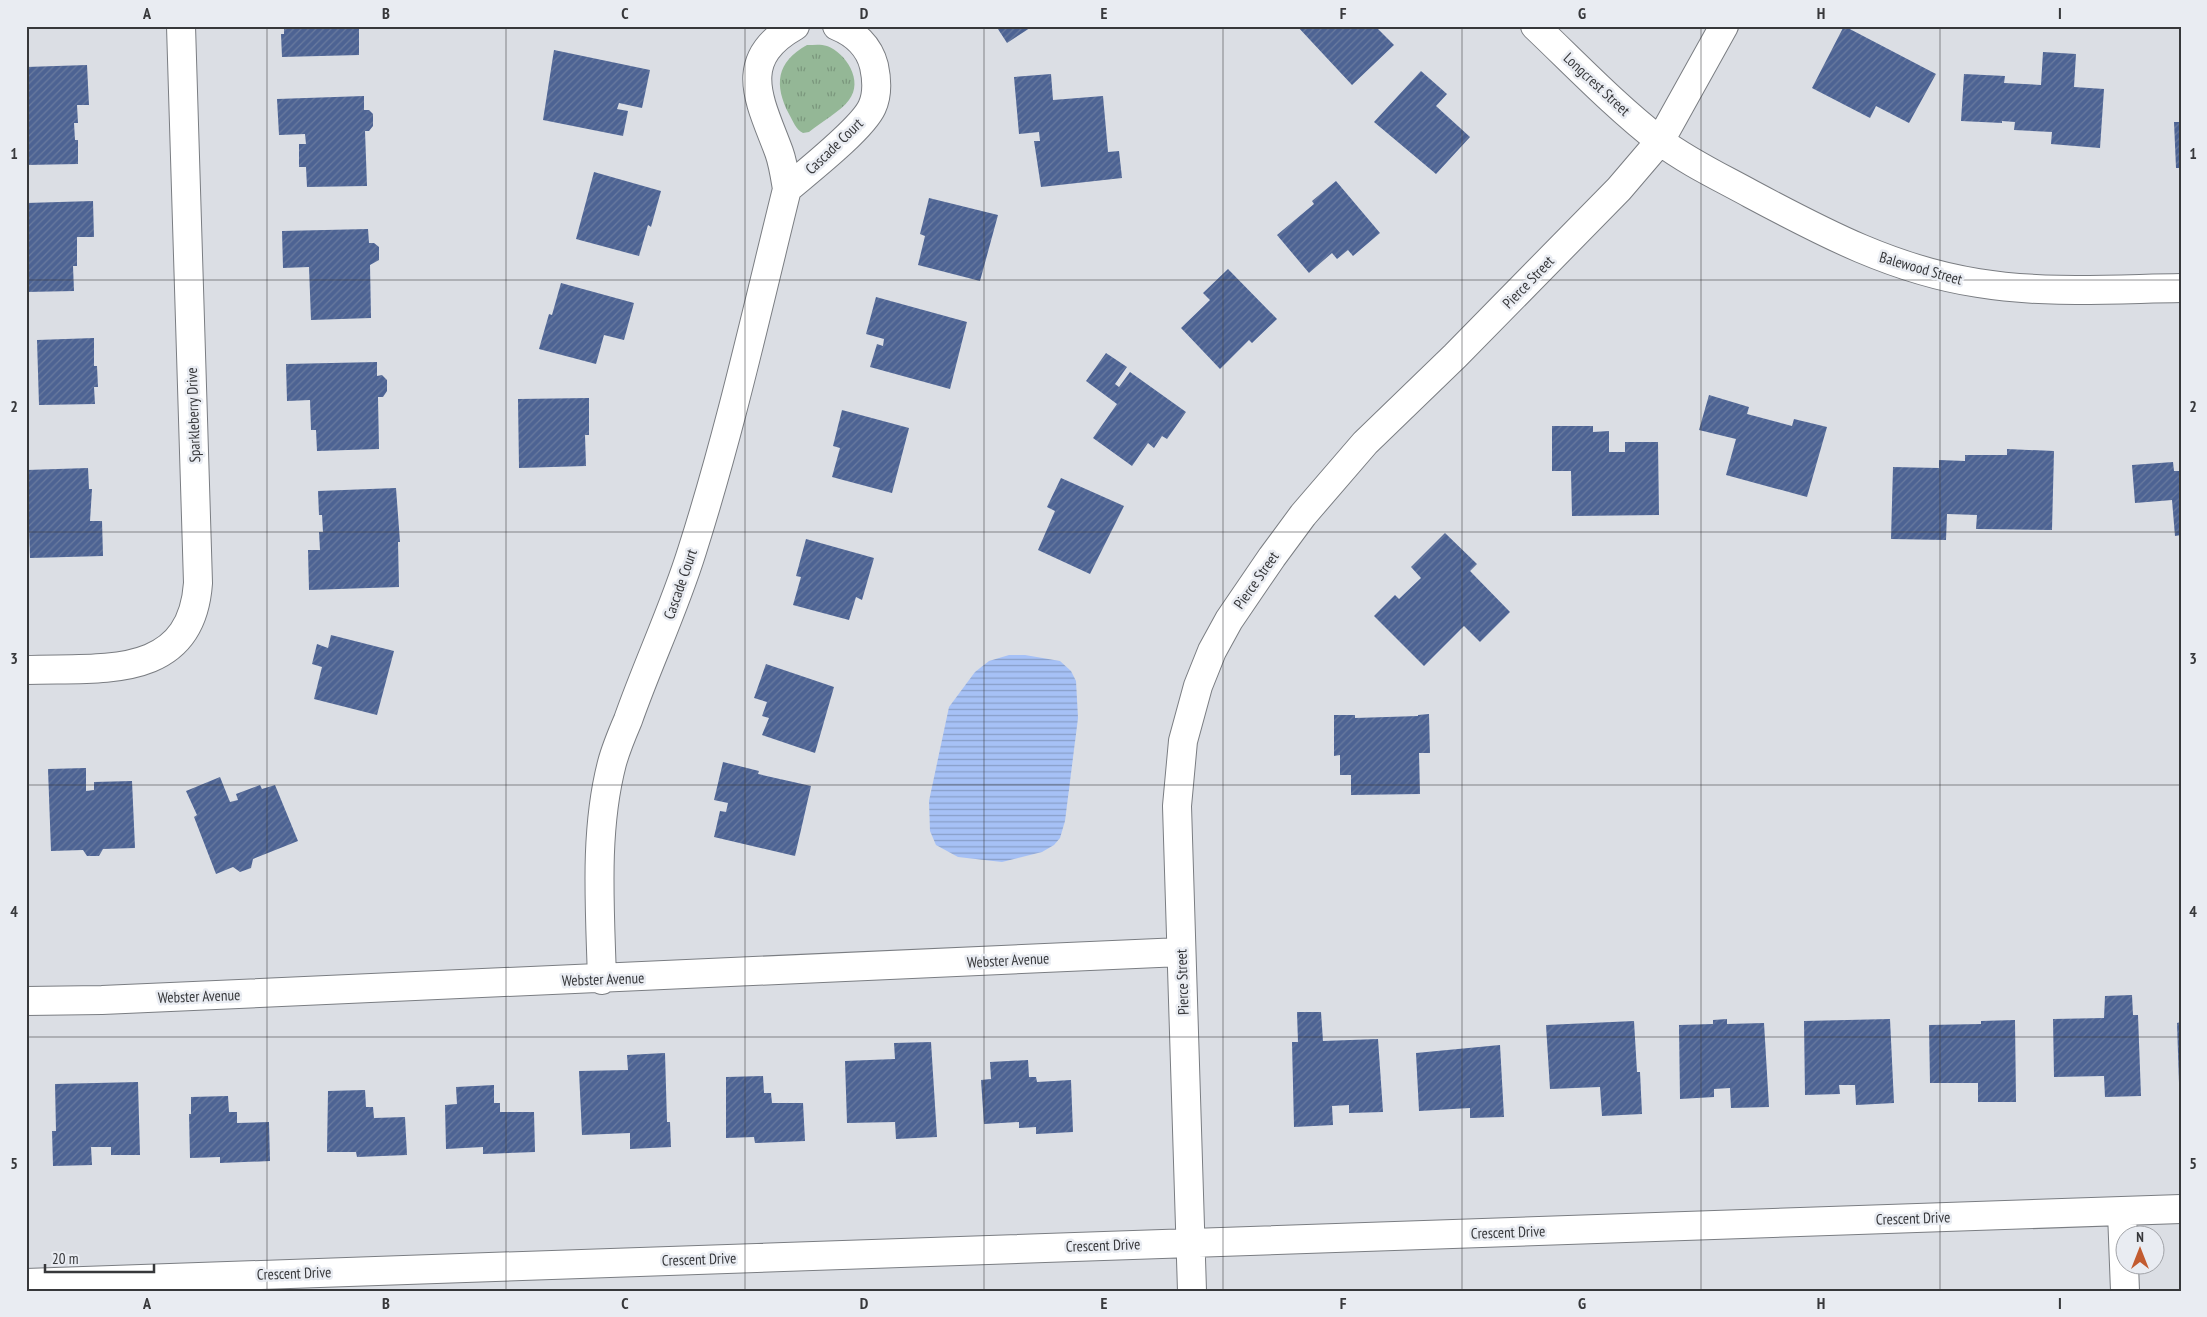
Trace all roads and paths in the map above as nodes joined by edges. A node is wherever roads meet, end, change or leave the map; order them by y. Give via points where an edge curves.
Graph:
1 (181, 26) edge
2 (795, 26) edge
3 (836, 26) edge
4 (1535, 26) edge
5 (1724, 26) edge
6 (1660, 141) junction
7 (787, 189) junction
8 (2181, 288) edge
9 (26, 670) edge
10 (1180, 952) junction
11 (602, 980) junction
12 (26, 1001) edge
13 (2181, 1208) edge
14 (2122, 1212) junction
15 (1190, 1242) junction
16 (26, 1283) edge
17 (1192, 1291) edge
18 (2125, 1291) edge

1 - 9 street, Sparkleberry Drive via 197,602 193,616 177,641 152,659 118,667
2 - 7 street, Cascade Court via 779,35 766,50 757,68 756,82 762,112 780,154
3 - 7 street, Cascade Court via 849,31 864,44 873,60 877,93 872,108 860,123
4 - 6 street, Longcrest Street via 1604,93
5 - 6 street, Pierce Street
6 - 8 street, Balewood Street via 1690,161 1827,234 1917,269 1977,283 2017,288
6 - 10 street, Pierce Street via 1612,196 1334,477 1229,620 1212,650 1198,686 1183,741 1177,806
7 - 11 street, Cascade Court via 692,552 612,762 602,819
10 - 11 street, Webster Avenue
10 - 15 street, Pierce Street
11 - 12 street, Webster Avenue
13 - 14 street, Crescent Drive
14 - 15 street, Crescent Drive
14 - 18 street
15 - 16 street, Crescent Drive
15 - 17 street, Pierce Street

